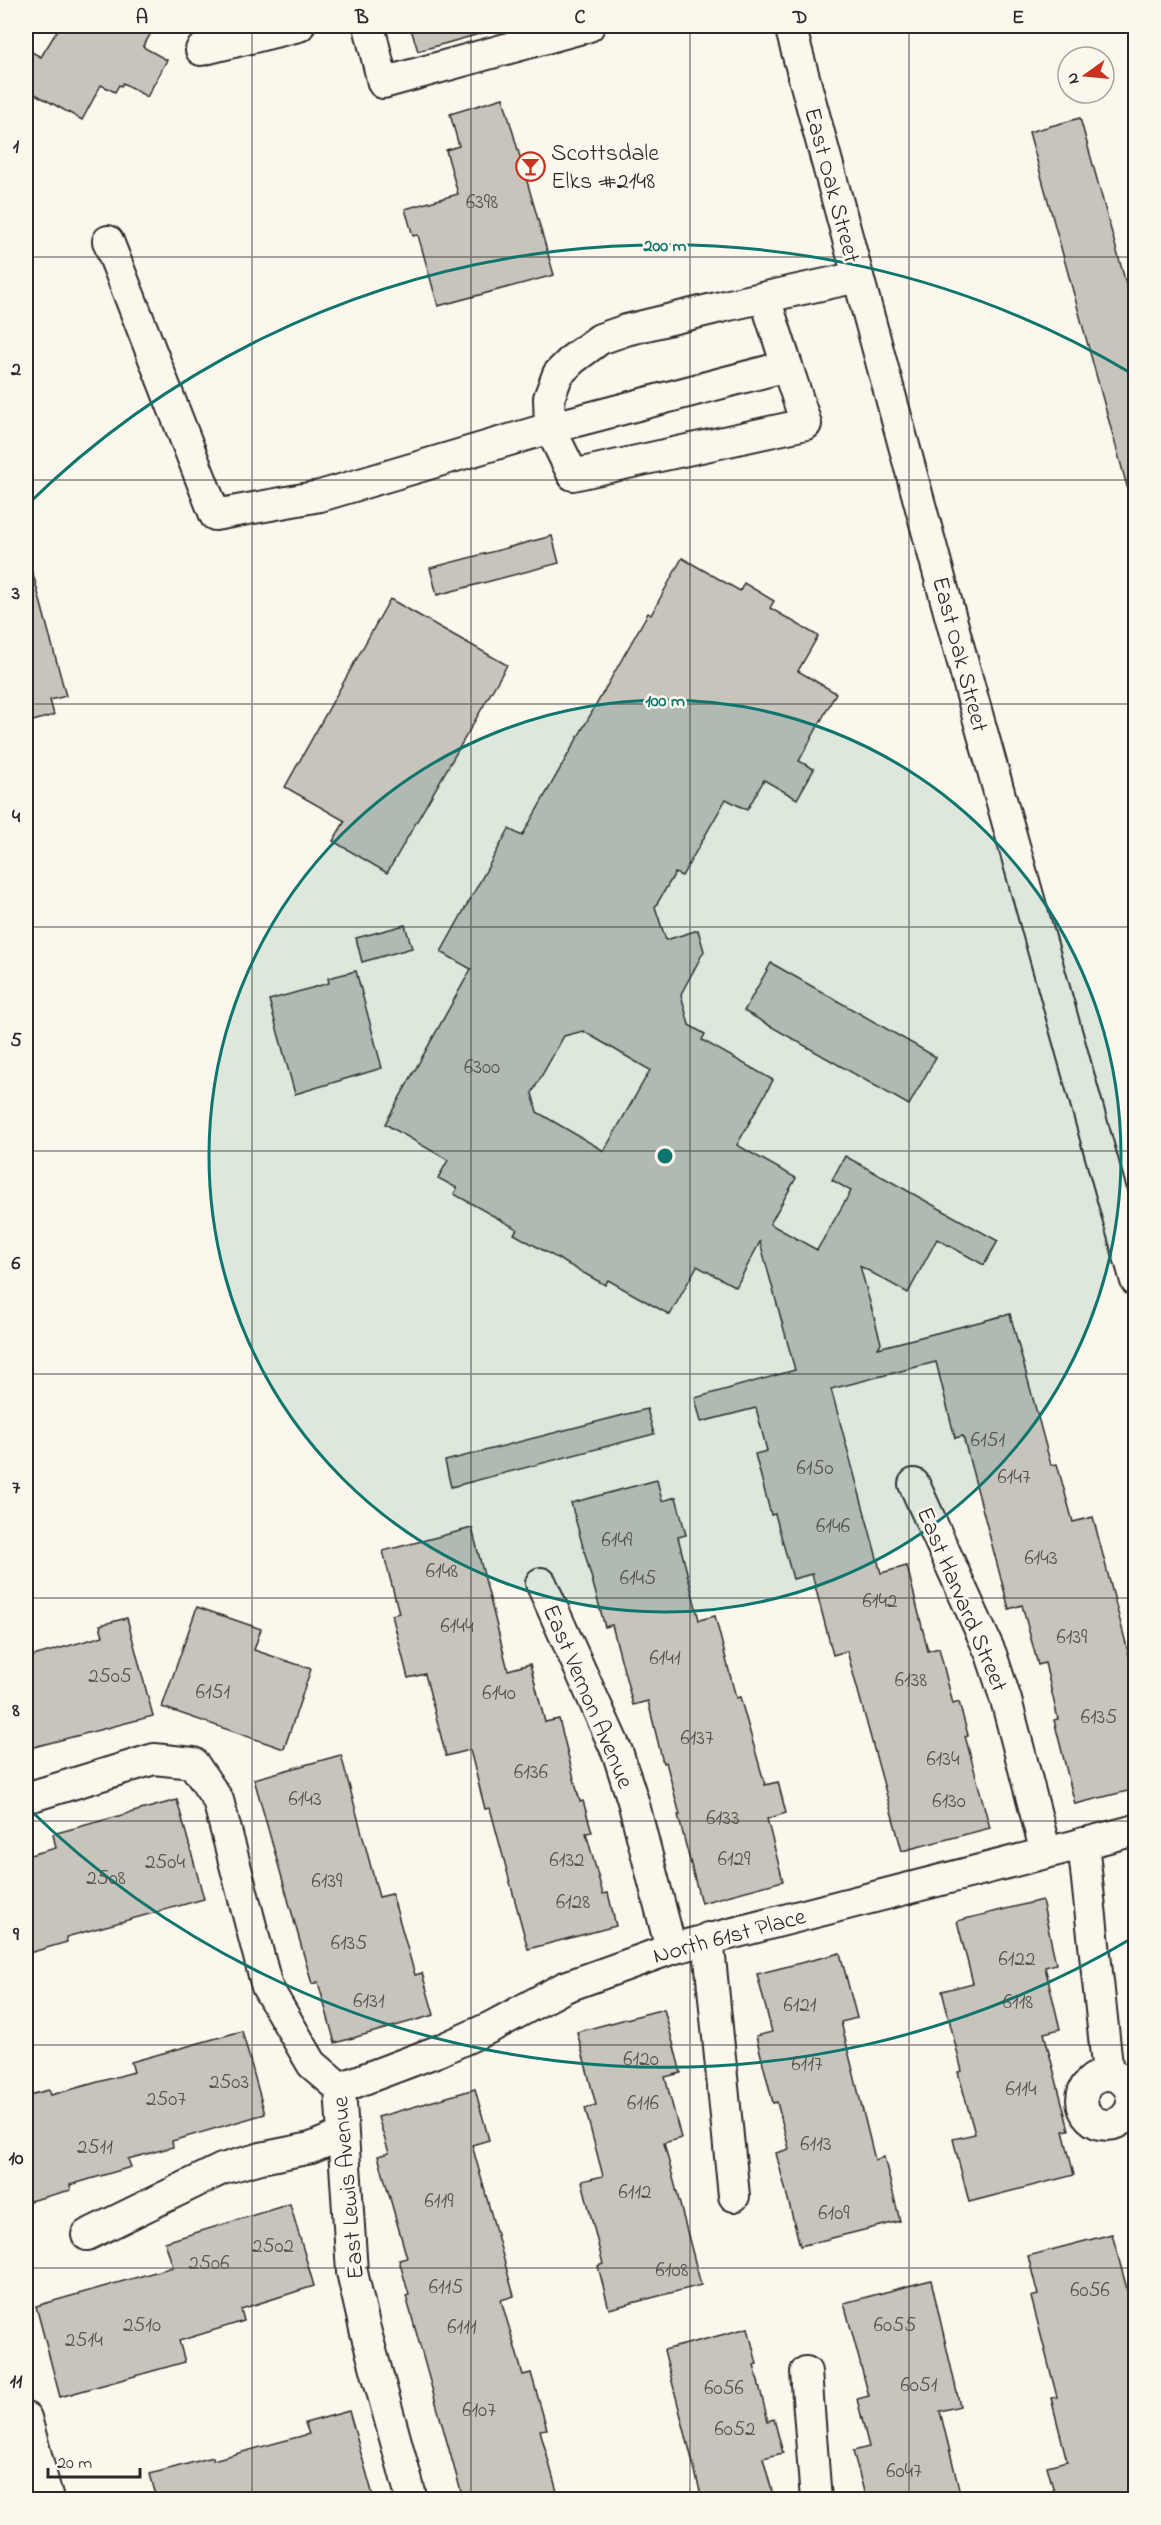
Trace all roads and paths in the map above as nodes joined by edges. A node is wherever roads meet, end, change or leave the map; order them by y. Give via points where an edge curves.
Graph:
1 (296, 26) edge
2 (369, 26) edge
3 (590, 26) edge
4 (790, 26) edge
5 (201, 50) dead end
6 (108, 240) dead end
7 (858, 277) junction
8 (765, 298) junction
9 (786, 366) junction
10 (550, 428) junction
11 (1136, 1281) edge
12 (914, 1484) dead end
13 (541, 1583) dead end
14 (26, 1798) edge
15 (1136, 1830) edge
16 (1083, 1844) junction
17 (1046, 1853) junction
18 (708, 1938) junction
19 (671, 1949) junction
20 (1108, 2074) dead end
21 (340, 2088) junction
22 (342, 2135) junction
23 (734, 2196) dead end
24 (87, 2235) dead end
25 (806, 2372) dead end
26 (26, 2418) edge
27 (48, 2499) edge
28 (412, 2499) edge
29 (816, 2499) edge

1 - 5 street
2 - 3 street via 383,83
4 - 7 street, East Oak Street
6 - 10 street via 215,515 320,496
7 - 8 street
7 - 11 street, East Oak Street
8 - 9 street
8 - 10 street via 600,339 558,374 549,398
9 - 10 street
9 - 10 street via 806,424 573,475
12 - 17 street, East Harvard Street via 991,1654
13 - 19 street, East Vernon Avenue via 618,1754
14 - 21 street, East Lewis Avenue via 154,1759 193,1763 218,1800 267,1987 312,2064
15 - 16 street, North 61st Place
16 - 17 street, North 61st Place
16 - 20 street
17 - 18 street, North 61st Place
18 - 19 street, North 61st Place
18 - 23 street
19 - 21 street, North 61st Place via 565,1987 438,2051
21 - 22 street, East Lewis Avenue
22 - 24 street via 311,2148 222,2169
22 - 28 street, East Lewis Avenue via 352,2272
25 - 29 street
26 - 27 street

